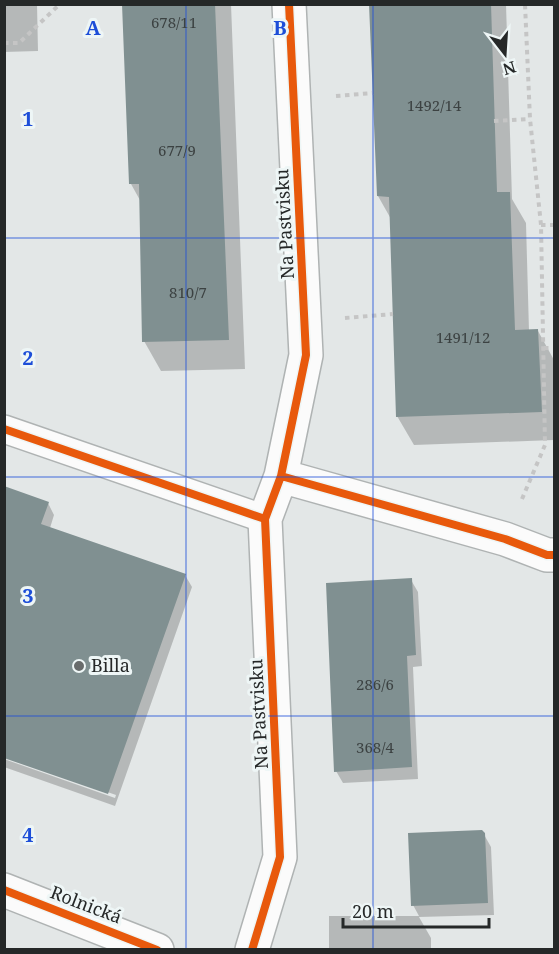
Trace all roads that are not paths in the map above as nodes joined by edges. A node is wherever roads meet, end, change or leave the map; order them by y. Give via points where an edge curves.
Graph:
1 (289, 4) edge
2 (4, 429) edge
3 (281, 476) junction
4 (265, 519) junction
5 (555, 555) edge
6 (4, 890) edge
7 (157, 950) edge
8 (252, 950) edge

1 - 3 street, Na Pastvisku via 306,355
2 - 4 lane
3 - 4 street, Na Pastvisku
3 - 5 street
4 - 8 street, Na Pastvisku via 280,857
6 - 7 street, Rolnická

